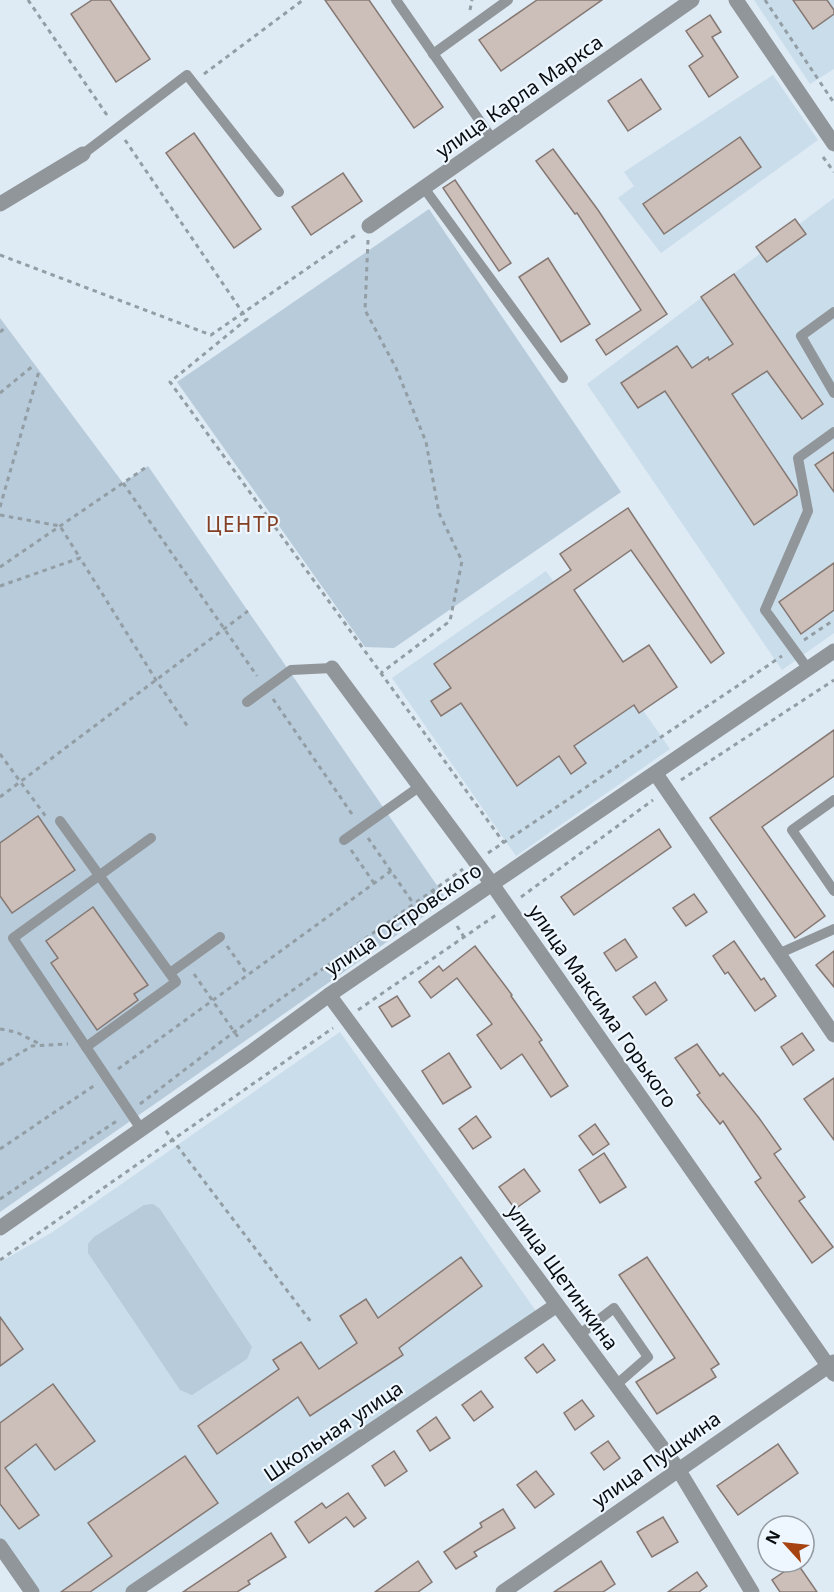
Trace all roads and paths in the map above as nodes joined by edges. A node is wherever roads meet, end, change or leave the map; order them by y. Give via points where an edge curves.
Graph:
1 (28, 0) edge
2 (303, 0) edge
3 (396, 0) edge
4 (508, 0) edge
5 (692, 0) edge
6 (736, 0) edge
7 (765, 0) edge
8 (433, 54) junction
9 (193, 82) junction
10 (834, 103) edge
11 (117, 130) junction
12 (493, 140) junction
13 (834, 144) edge
14 (83, 154) joint
15 (424, 188) junction
16 (279, 192) dead end
17 (0, 204) edge
18 (369, 226) junction
19 (0, 255) edge
20 (834, 312) edge
21 (243, 313) junction
22 (6, 327) dead end
23 (0, 332) edge
24 (34, 365) dead end
25 (39, 371) dead end
26 (563, 378) dead end
27 (0, 393) edge
28 (834, 393) edge
29 (834, 432) edge
30 (148, 466) dead end
31 (0, 507) edge
32 (0, 515) edge
33 (60, 526) junction
34 (80, 558) junction
35 (0, 567) edge
36 (0, 586) edge
37 (248, 611) dead end
38 (834, 620) edge
39 (793, 648) junction
40 (834, 651) edge
41 (332, 668) joint
42 (808, 669) junction
43 (381, 673) junction
44 (156, 680) junction
45 (834, 680) edge
46 (247, 702) dead end
47 (188, 727) dead end
48 (656, 774) junction
49 (419, 787) junction
50 (667, 789) junction
51 (0, 797) edge
52 (834, 800) edge
53 (60, 821) dead end
54 (151, 838) dead end
55 (346, 843) joint
56 (504, 843) junction
57 (474, 862) junction
58 (391, 871) dead end
59 (100, 876) junction
60 (374, 883) junction
61 (492, 884) junction
62 (834, 891) edge
63 (508, 907) junction
64 (834, 929) edge
65 (220, 937) joint
66 (778, 954) junction
67 (191, 971) dead end
68 (170, 973) junction
69 (247, 974) junction
70 (329, 995) junction
71 (212, 999) junction
72 (346, 1018) junction
73 (0, 1029) edge
74 (234, 1032) junction
75 (834, 1035) edge
76 (41, 1045) dead end
77 (86, 1047) junction
78 (250, 1053) junction
79 (106, 1077) junction
80 (145, 1100) junction
81 (130, 1112) junction
82 (157, 1119) junction
83 (141, 1129) junction
84 (172, 1140) junction
85 (0, 1149) edge
86 (0, 1199) edge
87 (0, 1228) edge
88 (0, 1260) edge
89 (557, 1305) junction
90 (311, 1322) dead end
91 (579, 1335) junction
92 (832, 1367) edge
93 (616, 1385) junction
94 (678, 1469) junction
95 (0, 1546) edge
96 (32, 1592) edge
97 (132, 1592) edge
98 (503, 1592) edge
99 (752, 1592) edge

1 - 11 path
2 - 9 path
3 - 8 lane
4 - 8 lane
5 - 12 street, улица Карла Маркса
6 - 13 street
7 - 10 path
8 - 12 lane
9 - 11 lane via 187,75
9 - 16 lane
11 - 14 lane
11 - 21 path
12 - 15 street, улица Карла Маркса
14 - 17 street
15 - 18 street, улица Карла Маркса
15 - 26 lane
18 - 21 path
18 - 43 path via 365,310 396,368 426,442 440,513 462,561 450,621
19 - 21 path via 212,335
20 - 28 lane via 801,336
21 - 43 path via 248,319 170,382
22 - 23 path
24 - 27 path
25 - 31 path
29 - 39 lane via 798,458 808,511 765,610
30 - 33 path
32 - 33 path
33 - 34 path
33 - 35 path
34 - 36 path
34 - 44 path
37 - 44 path
38 - 39 path
39 - 42 lane
39 - 56 path
40 - 42 street, улица Островского
41 - 46 lane via 291,670
41 - 49 street, улица Максима Горького
42 - 48 street, улица Островского
43 - 56 path
44 - 47 path
44 - 51 path
45 - 50 path
48 - 50 street
48 - 61 street, улица Островского
49 - 55 lane
49 - 57 street, улица Максима Горького
50 - 63 path
50 - 66 street
52 - 62 lane via 792,830
53 - 59 lane
54 - 59 lane
55 - 60 path
56 - 57 path
57 - 61 street, улица Максима Горького
57 - 74 path
58 - 60 path
59 - 68 lane
59 - 77 lane via 13,938
60 - 69 path
61 - 63 street, улица Максима Горького
61 - 70 street, улица Островского
63 - 72 path
63 - 92 street, улица Максима Горького
64 - 66 lane
65 - 68 lane
65 - 69 path
66 - 75 street
67 - 71 path
68 - 77 lane via 176,982
69 - 71 path
70 - 72 street, улица Щетинкина
70 - 78 street, улица Островского
71 - 74 path
71 - 79 path
72 - 84 path
72 - 89 street, улица Щетинкина
73 - 76 path via 16,1032
74 - 78 path
74 - 80 path
77 - 79 lane
78 - 82 street, улица Островского
79 - 81 lane
79 - 85 path
80 - 81 path
80 - 82 path
81 - 83 lane
81 - 86 path
82 - 83 street, улица Островского
82 - 84 path
83 - 87 street, улица Островского
84 - 88 path
84 - 90 path
89 - 91 street, улица Щетинкина
89 - 97 street, Школьная улица
91 - 93 street, улица Щетинкина
91 - 93 lane via 614,1308 648,1357
92 - 94 street, улица Пушкина
93 - 94 street, улица Щетинкина
94 - 98 street, улица Пушкина
94 - 99 street, улица Щетинкина
95 - 96 street

